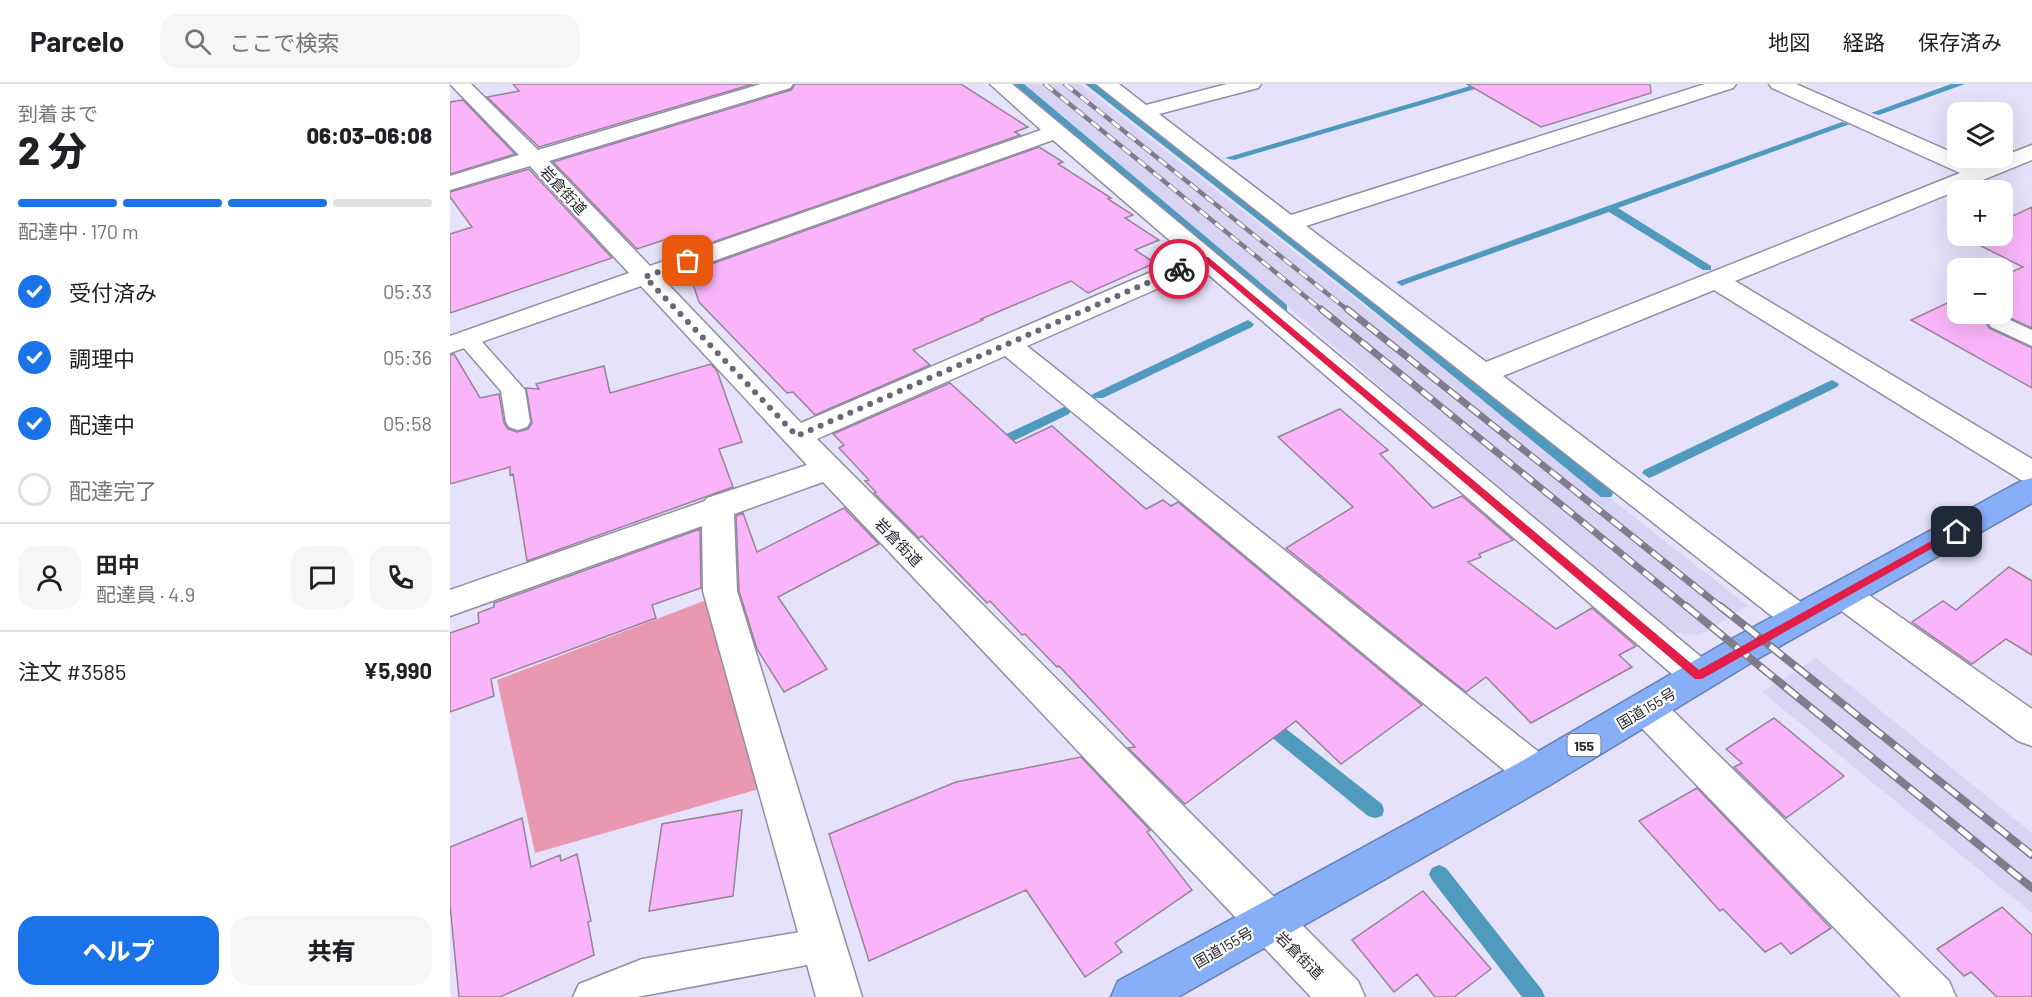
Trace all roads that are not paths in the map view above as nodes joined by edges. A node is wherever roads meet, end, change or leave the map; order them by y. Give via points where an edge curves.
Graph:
1 (783, 84) edge
2 (1000, 84) edge
3 (1106, 84) edge
4 (1251, 84) edge
5 (1726, 84) edge
6 (1779, 84) edge
7 (459, 90) edge
8 (1143, 112) junction
9 (1058, 131) junction
10 (2032, 152) edge
11 (534, 158) junction
12 (1979, 173) junction
13 (450, 183) edge
14 (1287, 224) junction
15 (1205, 258) junction
16 (645, 277) junction
17 (1716, 280) junction
18 (2003, 324) edge
19 (2032, 339) edge
20 (459, 342) edge
21 (1008, 344) junction
22 (1482, 374) junction
23 (518, 422) dead end
24 (797, 436) junction
25 (828, 469) junction
26 (2032, 473) edge
27 (2032, 489) edge
28 (718, 506) junction
29 (1844, 595) junction
30 (450, 603) edge
31 (1799, 619) junction
32 (1699, 676) junction
33 (1646, 708) junction
34 (2032, 730) edge
35 (1536, 773) junction
36 (1267, 922) junction
37 (824, 945) junction
38 (592, 997) edge
39 (839, 997) edge
40 (1134, 997) edge
41 (1342, 997) edge
42 (1933, 997) edge

1 - 11 street
2 - 9 street
3 - 8 street
4 - 8 street
5 - 14 street
6 - 12 street
7 - 11 street, 岩倉街道
8 - 14 street
9 - 15 street
9 - 16 street
10 - 12 street
11 - 13 street
11 - 16 street, 岩倉街道
12 - 17 street
14 - 22 street
15 - 21 street
15 - 32 street
16 - 20 street
16 - 24 street, 岩倉街道
17 - 22 street
17 - 26 street
18 - 19 lane
20 - 23 lane via 513,390
21 - 24 street
21 - 35 street
22 - 31 street
24 - 25 street, 岩倉街道
25 - 28 street
25 - 36 street, 岩倉街道
27 - 29 highway, 国道155号 / 155
28 - 30 street
28 - 37 street via 720,591
29 - 31 highway, 国道155号 / 155
29 - 34 street
31 - 32 highway, 国道155号 / 155
32 - 33 highway, 国道155号 / 155
33 - 35 highway, 国道155号 / 155
33 - 42 street
35 - 36 highway, 国道155号 / 155
36 - 40 highway, 国道155号 / 155
36 - 41 street, 岩倉街道
37 - 38 lane via 642,977
37 - 39 street

